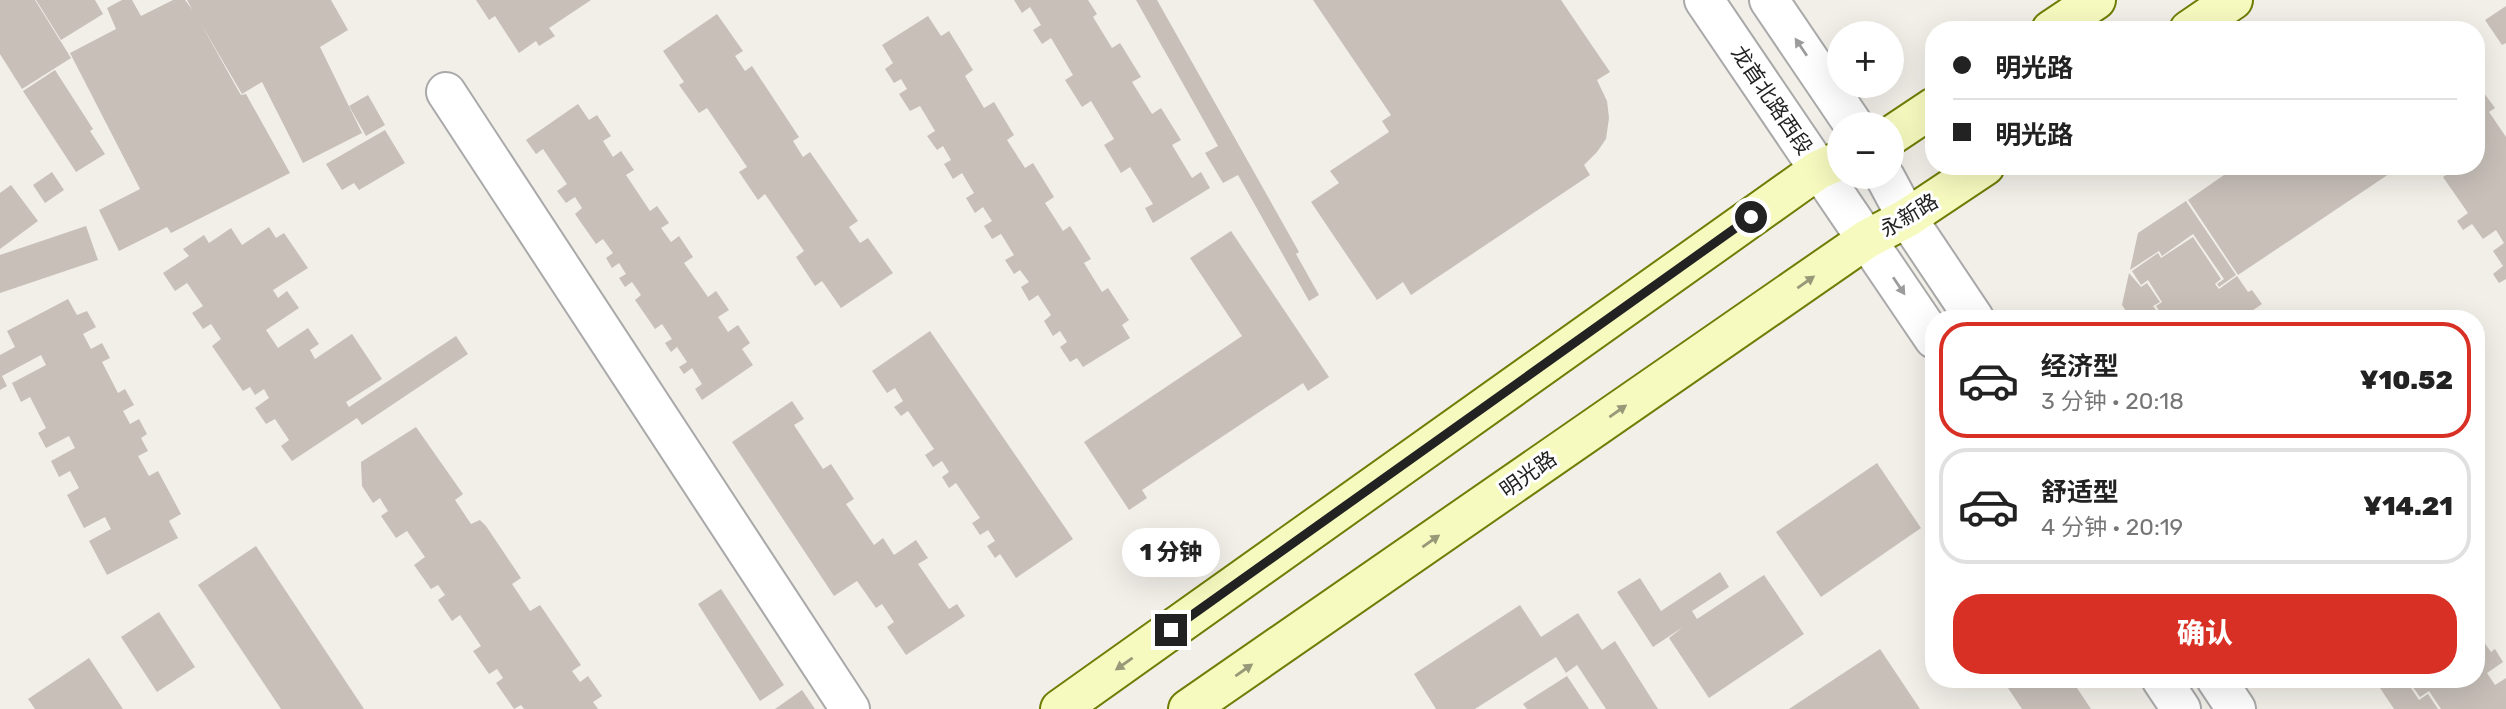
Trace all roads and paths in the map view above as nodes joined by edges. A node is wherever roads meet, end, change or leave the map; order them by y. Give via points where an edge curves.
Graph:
1 (1704, 0) edge
2 (1769, 0) edge
3 (2096, 0) edge
4 (2234, 0) edge
5 (2064, 21) edge
6 (2202, 21) edge
7 (446, 92) dead end
8 (1845, 112) edge
9 (1925, 113) edge
10 (1904, 127) edge
11 (1827, 162) edge
12 (1827, 166) edge
13 (1972, 175) edge
14 (1841, 189) edge
15 (1891, 189) edge
16 (1907, 218) junction
17 (1867, 239) junction
18 (1969, 310) edge
19 (1925, 326) edge
20 (2167, 688) edge
21 (2222, 688) edge
22 (850, 709) edge
23 (1060, 709) edge
24 (1188, 709) edge
25 (2180, 709) edge
26 (2236, 709) edge

1 - 11 street, 龙首北路西段
8 -> 2 street
3 - 5 main road
4 - 6 main road
7 - 22 street
9 - 10 main road
12 -> 23 main road
13 - 16 main road, 永新路
14 - 17 street, 龙首北路西段
15 - 16 street
16 - 17 main road, 永新路
16 - 18 street
17 -> 19 street, 龙首北路西段
24 -> 17 main road, 明光路
20 - 25 street
21 - 26 street

